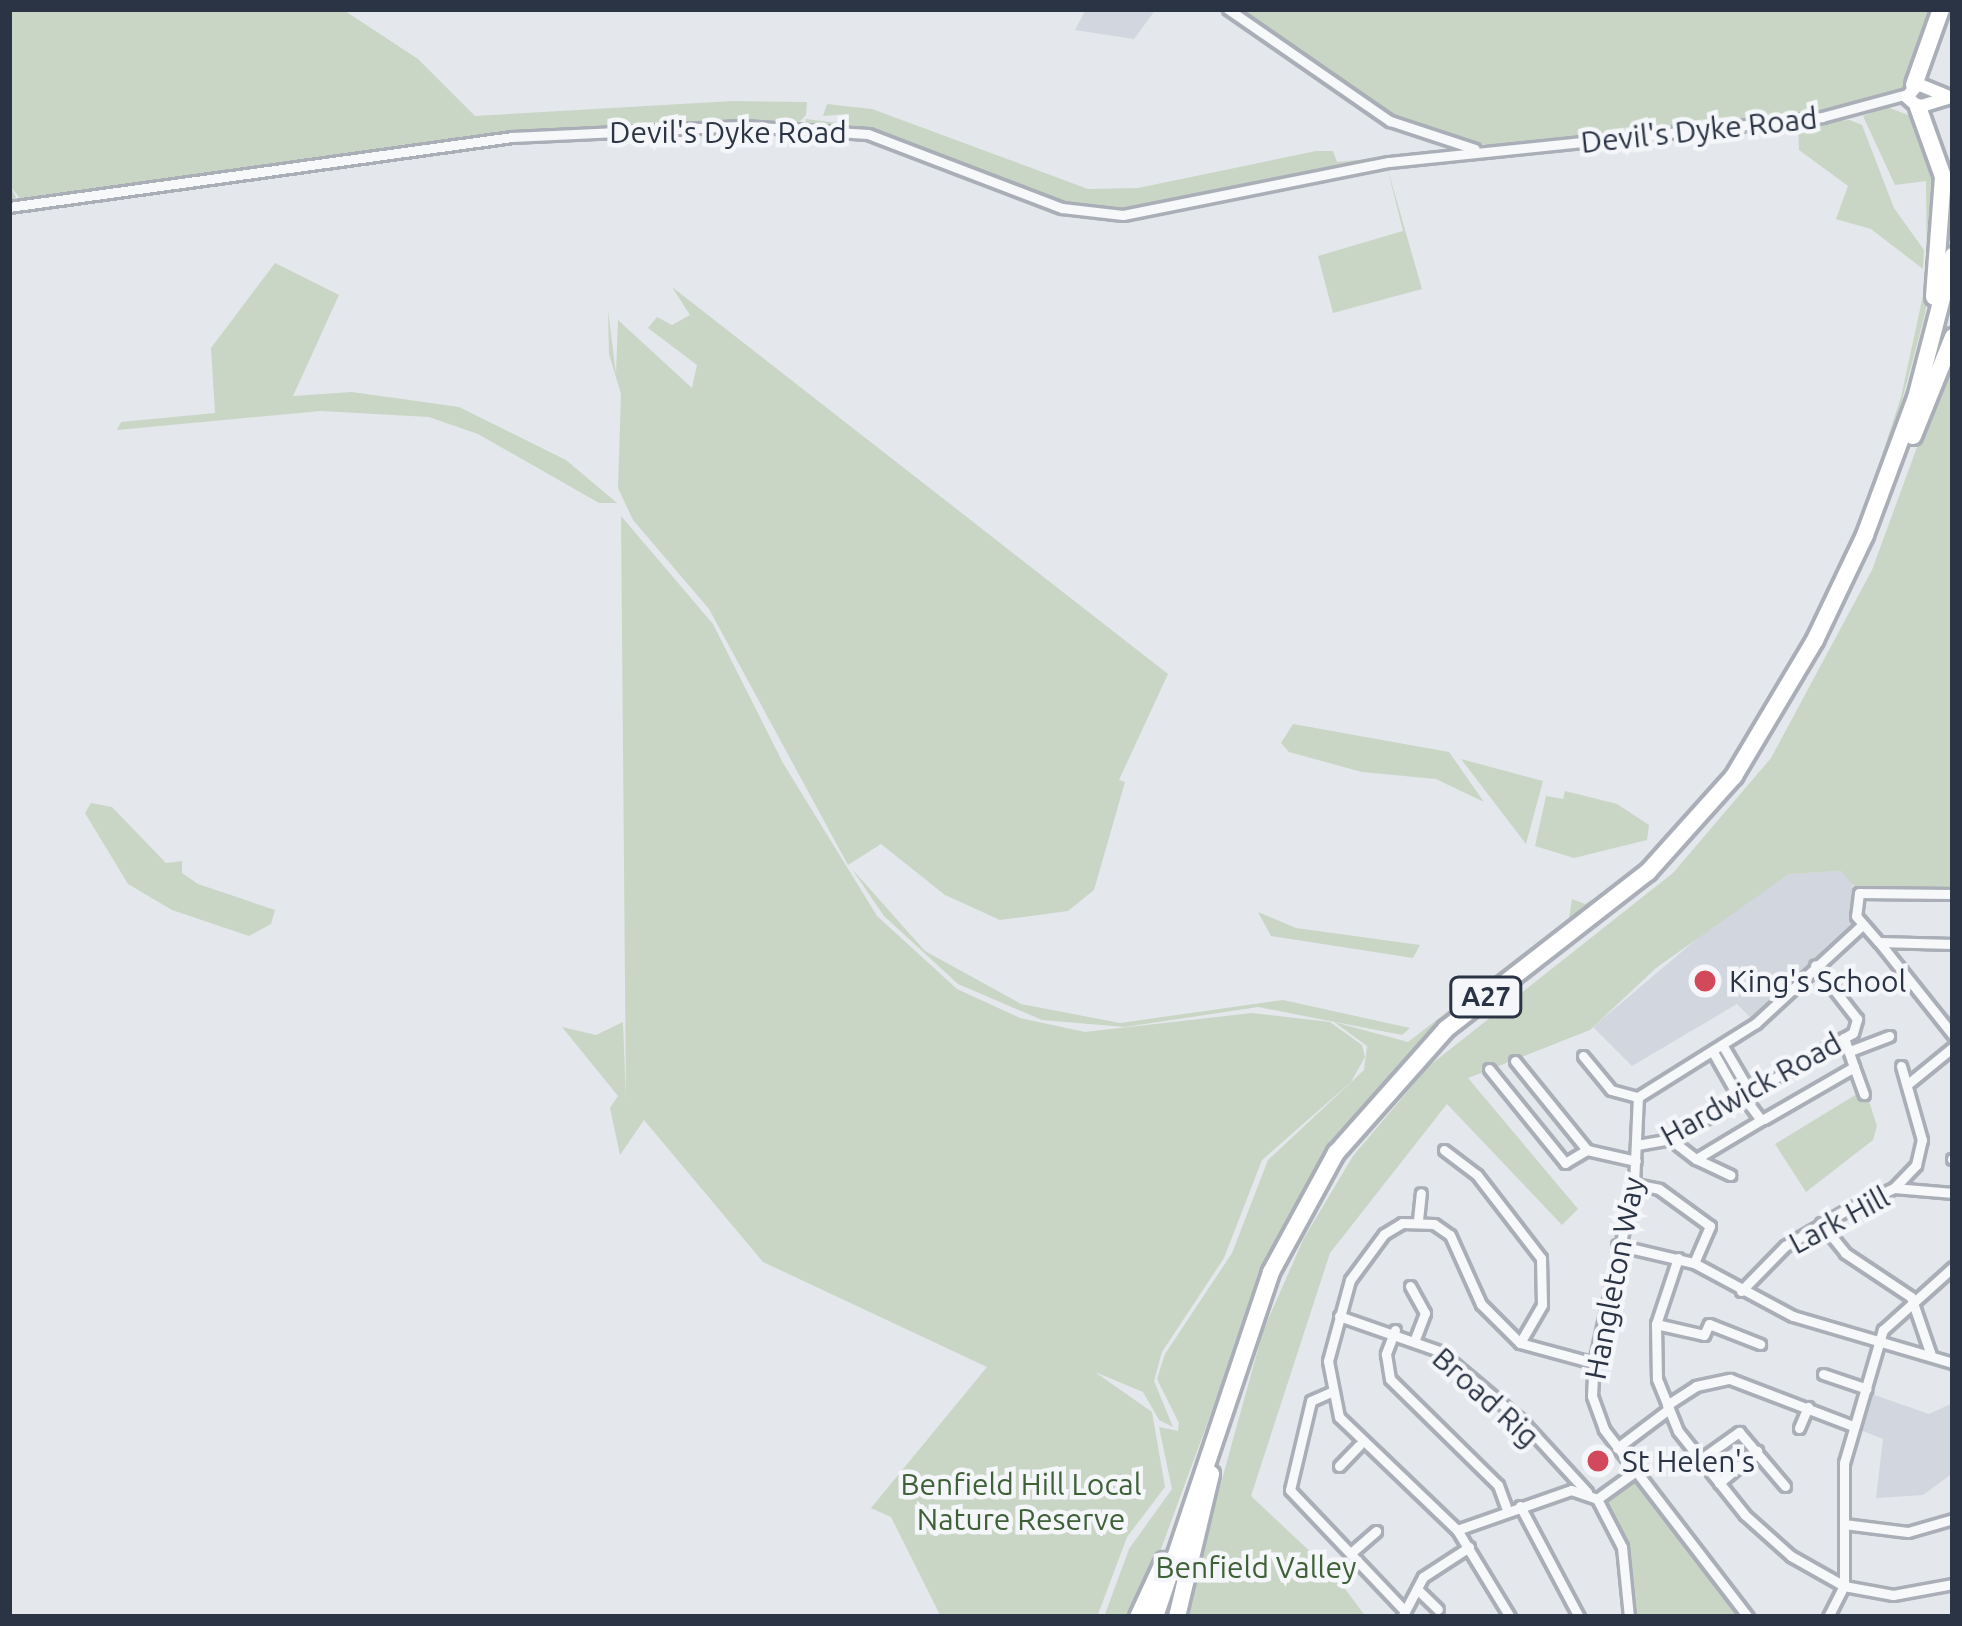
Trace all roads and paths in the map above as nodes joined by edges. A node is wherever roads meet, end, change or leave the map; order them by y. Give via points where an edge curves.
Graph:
1 (1228, 9) edge
2 (1941, 9) edge
3 (1950, 96) edge
4 (1915, 97) junction
5 (1440, 141) junction
6 (1480, 150) junction
7 (1431, 157) junction
8 (9, 207) edge
9 (1953, 256) edge
10 (1953, 298) edge
11 (1953, 337) edge
12 (1913, 436) junction
13 (1892, 466) junction
14 (1953, 894) edge
15 (1860, 927) junction
16 (1879, 942) junction
17 (1897, 943) junction
18 (1953, 944) edge
19 (1891, 962) junction
20 (1815, 965) junction
21 (1953, 1035) edge
22 (1889, 1036) dead end
23 (1844, 1038) junction
24 (1953, 1046) edge
25 (1718, 1049) junction
26 (1850, 1051) junction
27 (1583, 1056) dead end
28 (1515, 1061) dead end
29 (1900, 1066) dead end
30 (1855, 1067) junction
31 (1489, 1070) dead end
32 (1909, 1083) junction
33 (1864, 1094) dead end
34 (1744, 1095) junction
35 (1638, 1097) junction
36 (1764, 1119) dead end
37 (1670, 1139) junction
38 (1637, 1145) junction
39 (1444, 1150) dead end
40 (1587, 1150) junction
41 (1696, 1160) junction
42 (1636, 1161) junction
43 (1565, 1163) junction
44 (1910, 1173) junction
45 (1570, 1175) dead end
46 (1730, 1175) dead end
47 (1634, 1184) junction
48 (1916, 1186) junction
49 (1894, 1188) junction
50 (1421, 1193) dead end
51 (1953, 1193) edge
52 (1418, 1220) junction
53 (1820, 1223) junction
54 (1617, 1245) junction
55 (1678, 1258) junction
56 (1694, 1263) junction
57 (1953, 1268) edge
58 (1410, 1286) dead end
59 (1741, 1291) junction
60 (1911, 1297) junction
61 (1339, 1316) junction
62 (1656, 1324) junction
63 (1395, 1330) junction
64 (1416, 1337) junction
65 (1520, 1342) junction
66 (1880, 1342) junction
67 (1760, 1344) dead end
68 (1931, 1355) junction
69 (1594, 1363) junction
70 (1953, 1363) edge
71 (1823, 1374) dead end
72 (1867, 1389) junction
73 (1330, 1392) junction
74 (1668, 1407) junction
75 (1808, 1407) junction
76 (1853, 1426) junction
77 (1798, 1428) dead end
78 (1359, 1445) junction
79 (1617, 1448) junction
80 (1757, 1451) junction
81 (1701, 1459) junction
82 (1339, 1466) dead end
83 (1559, 1467) junction
84 (1213, 1468) junction
85 (1633, 1473) junction
86 (1719, 1483) junction
87 (1785, 1486) dead end
88 (1587, 1492) junction
89 (1194, 1495) junction
90 (1556, 1495) junction
91 (1598, 1499) junction
92 (1520, 1506) junction
93 (1505, 1507) junction
94 (1953, 1520) edge
95 (1844, 1524) junction
96 (1457, 1530) junction
97 (1376, 1531) dead end
98 (1469, 1547) junction
99 (1352, 1552) junction
100 (1953, 1584) edge
101 (1844, 1586) junction
102 (1417, 1589) junction
103 (1438, 1609) dead end
104 (1508, 1612) edge
105 (1403, 1614) edge
106 (1830, 1616) edge
107 (1138, 1617) edge
108 (1160, 1617) edge
109 (1178, 1617) edge
110 (1490, 1617) edge
111 (1579, 1617) edge
112 (1629, 1617) edge
113 (1748, 1617) edge

1 - 5 street via 1372,109
2 - 4 highway
3 - 4 main road, Devil's Dyke Road
4 - 6 street, Devil's Dyke Road via 1822,117
4 - 13 highway, A27 via 1939,153 1944,216 1931,311
5 - 6 street
5 - 7 street
6 - 7 street, Devil's Dyke Road
7 - 8 street, Devil's Dyke Road via 1102,215 868,134 647,127 512,137
9 - 13 highway, A27
10 - 12 highway, A27
11 - 12 highway, A27
12 - 84 highway, A27 via 1831,629 1740,783 1649,883 1450,1037 1342,1159 1278,1276
13 - 89 highway, A27 via 1815,640 1734,776 1687,837 1445,1028 1336,1153 1271,1272
14 - 15 street via 1859,893
15 - 16 street
15 - 20 street
16 - 17 street
16 - 19 street
17 - 18 street
17 - 19 street
19 - 21 street
20 - 23 street, Hardwick Road via 1857,1019
20 - 25 street
22 - 26 street
23 - 26 street
23 - 34 street, Hardwick Road
24 - 32 street
25 - 34 street
25 - 35 street
26 - 30 street
27 - 35 street via 1611,1090
28 - 40 street
29 - 32 street
30 - 33 street
30 - 36 street
31 - 43 street
32 - 44 street via 1922,1141
34 - 37 street, Hardwick Road
34 - 41 street via 1761,1120
35 - 38 street, Hangleton Way
37 - 38 street, Hardwick Road
37 - 41 street
38 - 42 street, Hangleton Way
39 - 65 street via 1478,1175 1541,1258 1542,1305
40 - 42 street
40 - 43 street
41 - 46 street
42 - 47 street, Hangleton Way
43 - 45 street
44 - 48 street
44 - 49 street
47 - 54 street, Hangleton Way
47 - 56 street via 1659,1189 1710,1226
48 - 49 street, Lark Hill
48 - 51 street, Lark Hill
49 - 53 street, Lark Hill
50 - 52 street
52 - 61 street via 1384,1234 1365,1253
52 - 65 street via 1450,1235 1480,1304
53 - 59 street, Lark Hill
53 - 60 street via 1845,1253
54 - 55 street
54 - 69 street, Hangleton Way
55 - 56 street
55 - 62 street
56 - 59 street
57 - 60 street
58 - 64 street via 1425,1312
59 - 66 street
60 - 66 street
60 - 68 street
61 - 63 street, Broad Rig
61 - 73 street
62 - 67 street via 1703,1336 1709,1324
62 - 74 street via 1654,1362
63 - 64 street, Broad Rig
63 - 93 street via 1386,1354 1390,1379 1498,1485
64 - 83 street, Broad Rig via 1521,1420
65 - 69 street
66 - 68 street
66 - 72 street
68 - 70 street
69 - 79 street, Hangleton Way via 1596,1412
71 - 72 street
72 - 76 street
73 - 78 street
73 - 99 street via 1311,1401 1290,1490
74 - 75 street via 1696,1386 1730,1379
74 - 79 street
74 - 81 street
75 - 76 street
75 - 77 street
76 - 95 street
78 - 82 street
78 - 96 street
79 - 85 street, Hangleton Way
80 - 81 street via 1739,1432
80 - 86 street
80 - 87 street
81 - 86 street
83 - 88 street, Broad Rig
83 - 90 street, Broad Rig
84 - 108 highway, A27
84 - 109 highway, A27
85 - 91 street
85 - 113 street, Hangleton Way
86 - 101 street via 1767,1538
88 - 90 street
88 - 91 street, Broad Rig
89 - 107 highway, A27
89 - 108 highway, A27
90 - 92 street
91 - 112 street via 1622,1547
92 - 93 street
92 - 111 street
93 - 96 street
94 - 95 street via 1908,1532
95 - 101 street
96 - 98 street
97 - 99 street
98 - 102 street
98 - 104 street
99 - 105 street
100 - 101 street via 1893,1594
101 - 106 street
102 - 103 street
102 - 105 street
104 - 110 street

